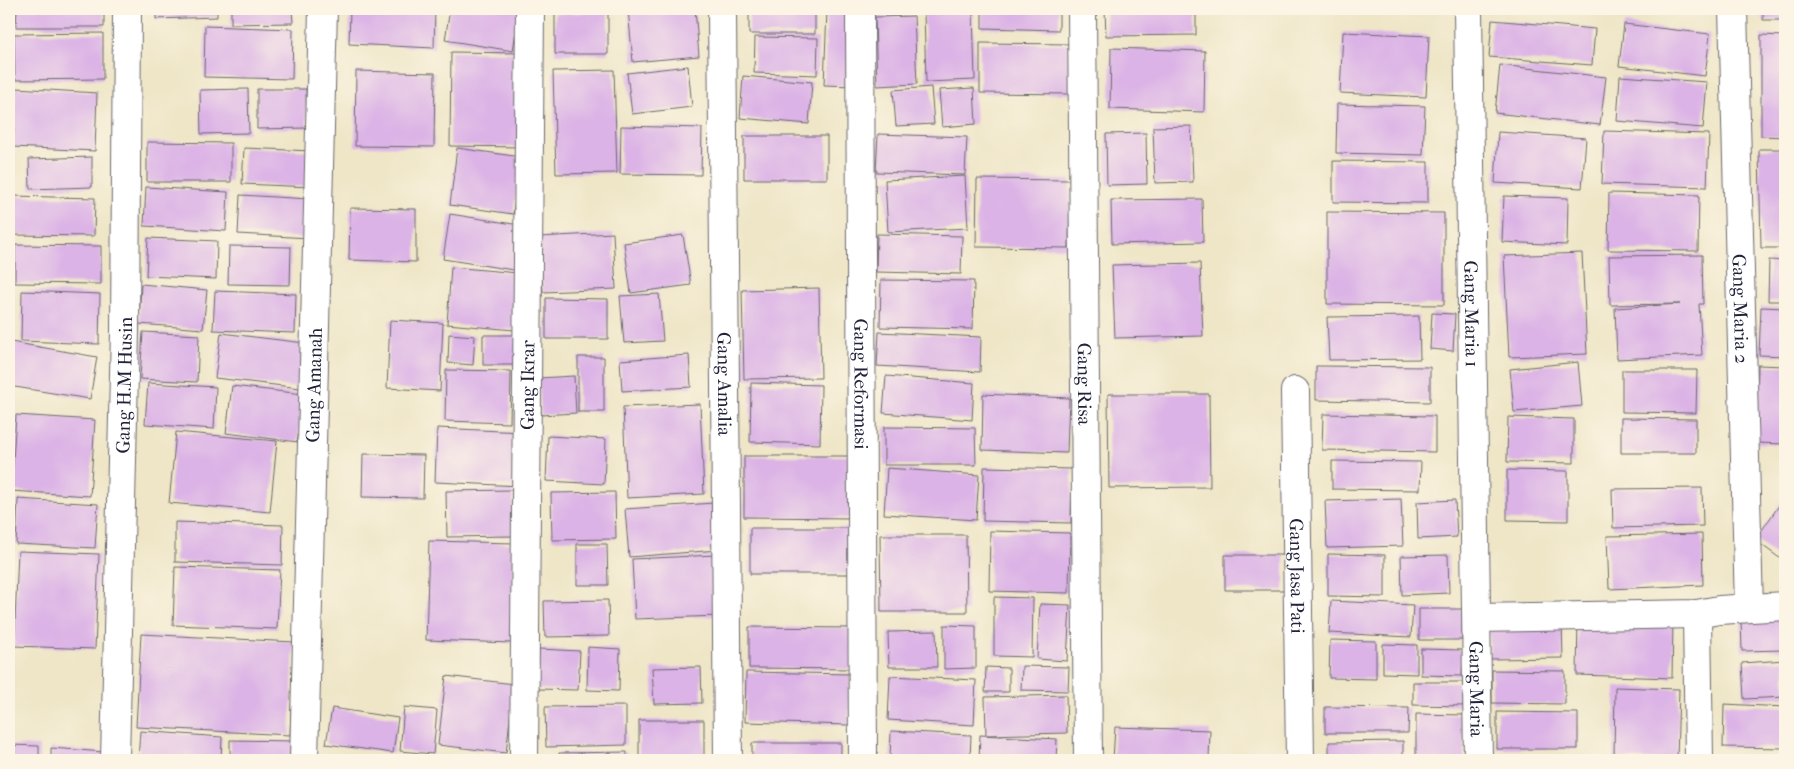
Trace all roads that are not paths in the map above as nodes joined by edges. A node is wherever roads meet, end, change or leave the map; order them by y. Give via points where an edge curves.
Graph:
1 (127, 9) edge
2 (322, 9) edge
3 (530, 9) edge
4 (722, 9) edge
5 (860, 9) edge
6 (1082, 9) edge
7 (1468, 9) edge
8 (1733, 9) edge
9 (1294, 391) dead end
10 (1785, 606) edge
11 (1749, 608) junction
12 (1697, 614) junction
13 (1477, 618) junction
14 (115, 760) edge
15 (304, 760) edge
16 (524, 760) edge
17 (728, 760) edge
18 (863, 760) edge
19 (1088, 760) edge
20 (1300, 760) edge
21 (1478, 760) edge
22 (1699, 760) edge

1 - 14 street, Gang H.M Husin via 125,331
2 - 15 street, Gang Amanah
3 - 16 street, Gang Ikrar
4 - 17 street, Gang Amalia
5 - 18 street, Gang Reformasi
6 - 19 street, Gang Risa
7 - 13 street, Gang Maria 1
8 - 11 street, Gang Maria 2
9 - 20 street, Gang Jasa Pati
10 - 11 street
11 - 12 street
12 - 13 street
12 - 22 street
13 - 21 street, Gang Maria

